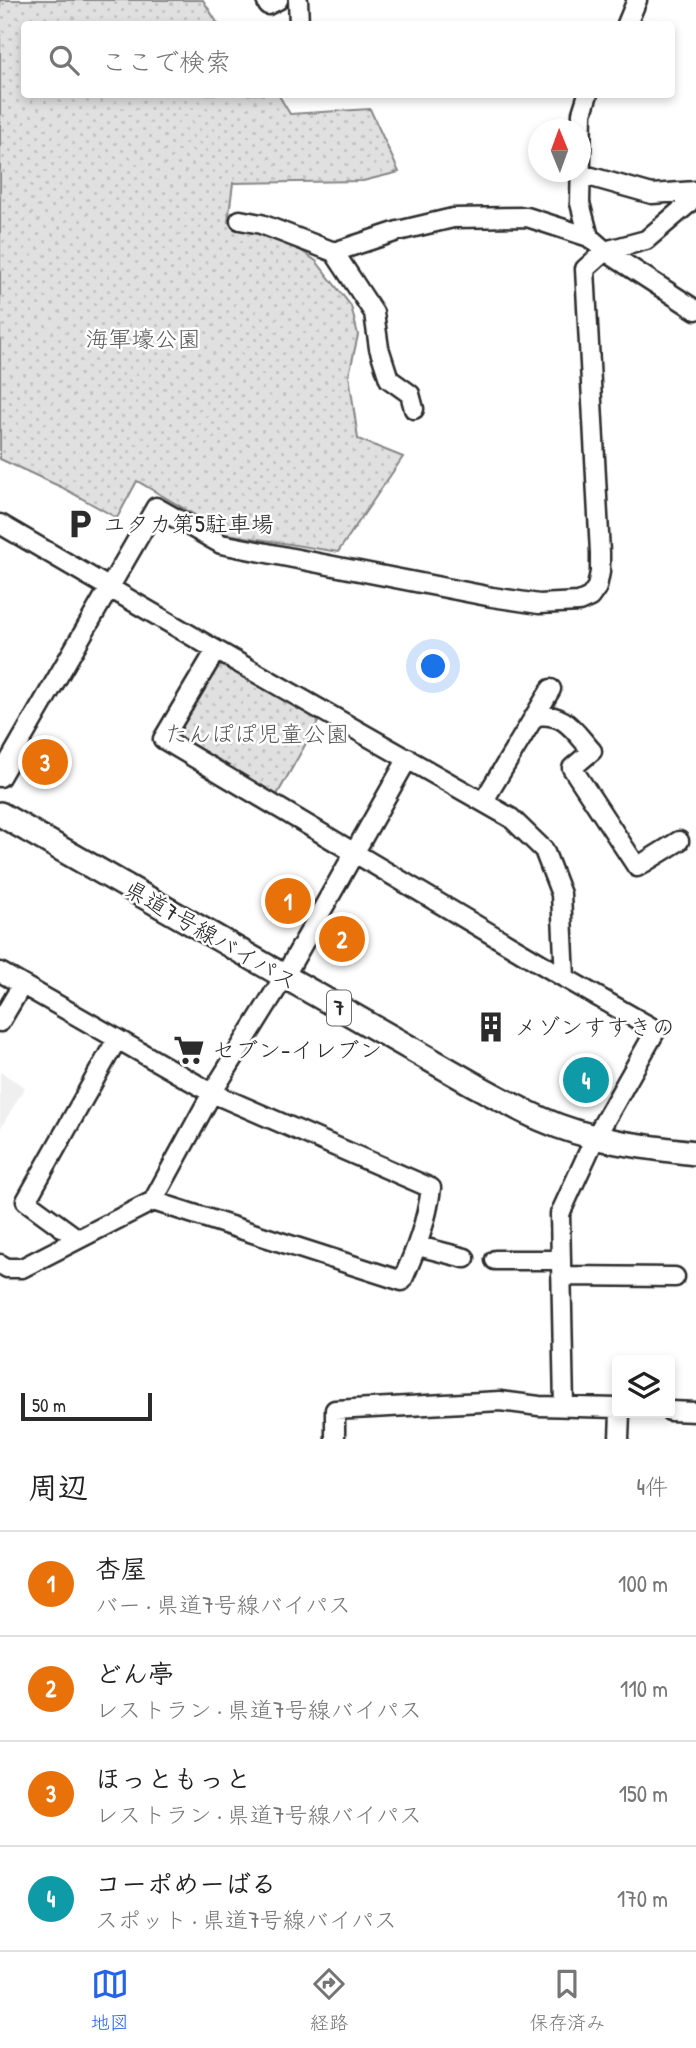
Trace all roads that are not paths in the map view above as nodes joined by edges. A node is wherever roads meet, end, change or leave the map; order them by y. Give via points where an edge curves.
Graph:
1 (266, 0) edge
2 (278, 0) edge
3 (298, 0) edge
4 (637, 0) edge
5 (299, 21) edge
6 (628, 21) edge
7 (587, 98) edge
8 (582, 119) edge
9 (591, 177) edge
10 (581, 182) edge
11 (696, 192) edge
12 (240, 220) dead end
13 (589, 237) junction
14 (605, 251) junction
15 (334, 252) junction
16 (696, 310) edge
17 (414, 408) dead end
18 (0, 524) edge
19 (111, 588) junction
20 (216, 650) junction
21 (551, 689) dead end
22 (535, 716) junction
23 (408, 758) junction
24 (0, 777) edge
25 (483, 802) junction
26 (0, 814) edge
27 (679, 841) dead end
28 (355, 854) junction
29 (0, 972) edge
30 (284, 977) junction
31 (565, 978) junction
32 (22, 985) junction
33 (0, 1022) edge
34 (117, 1039) junction
35 (212, 1093) junction
36 (595, 1138) junction
37 (696, 1153) edge
38 (153, 1201) junction
39 (78, 1239) junction
40 (418, 1246) junction
41 (465, 1258) dead end
42 (495, 1260) dead end
43 (0, 1264) edge
44 (561, 1268) junction
45 (676, 1277) dead end
46 (564, 1406) junction
47 (612, 1408) edge
48 (675, 1411) edge
49 (696, 1412) edge
50 (620, 1418) edge
51 (335, 1439) edge
52 (619, 1439) edge

1 - 2 street via 268,5
3 - 5 street
4 - 6 street
7 - 8 street
9 - 11 street via 652,194
10 - 13 street via 580,203
11 - 14 street via 646,240
12 - 15 street
13 - 14 street
13 - 15 street via 527,217 453,218
14 - 16 street
14 - 19 street via 585,269 600,553 597,587 590,597 579,603 539,604 221,544 156,507
15 - 17 street via 374,313 389,379 410,394
18 - 19 street
19 - 20 street
19 - 24 street
20 - 23 street
20 - 28 street via 163,739
21 - 22 street
22 - 25 street
22 - 27 street via 550,714 563,719 592,751 572,768 638,867
23 - 25 street
23 - 28 street
25 - 31 street via 512,818 544,850 561,894
26 - 30 main road, 県道7号線バイパス / 7
28 - 30 street
28 - 31 street
29 - 32 street
30 - 35 street
30 - 36 main road, 県道7号線バイパス / 7 via 541,1120
31 - 36 street via 656,1030
32 - 33 street
32 - 34 street
34 - 35 street
34 - 39 street via 26,1201
35 - 38 street
35 - 40 street via 431,1188
36 - 37 main road, 県道7号線バイパス / 7
36 - 44 street via 560,1214
38 - 39 street
38 - 40 street via 402,1281
39 - 43 street via 22,1268
40 - 41 street
42 - 44 street
44 - 45 street
44 - 46 street
46 - 47 street
46 - 51 street via 499,1401 334,1410
48 - 49 street
50 - 52 street

